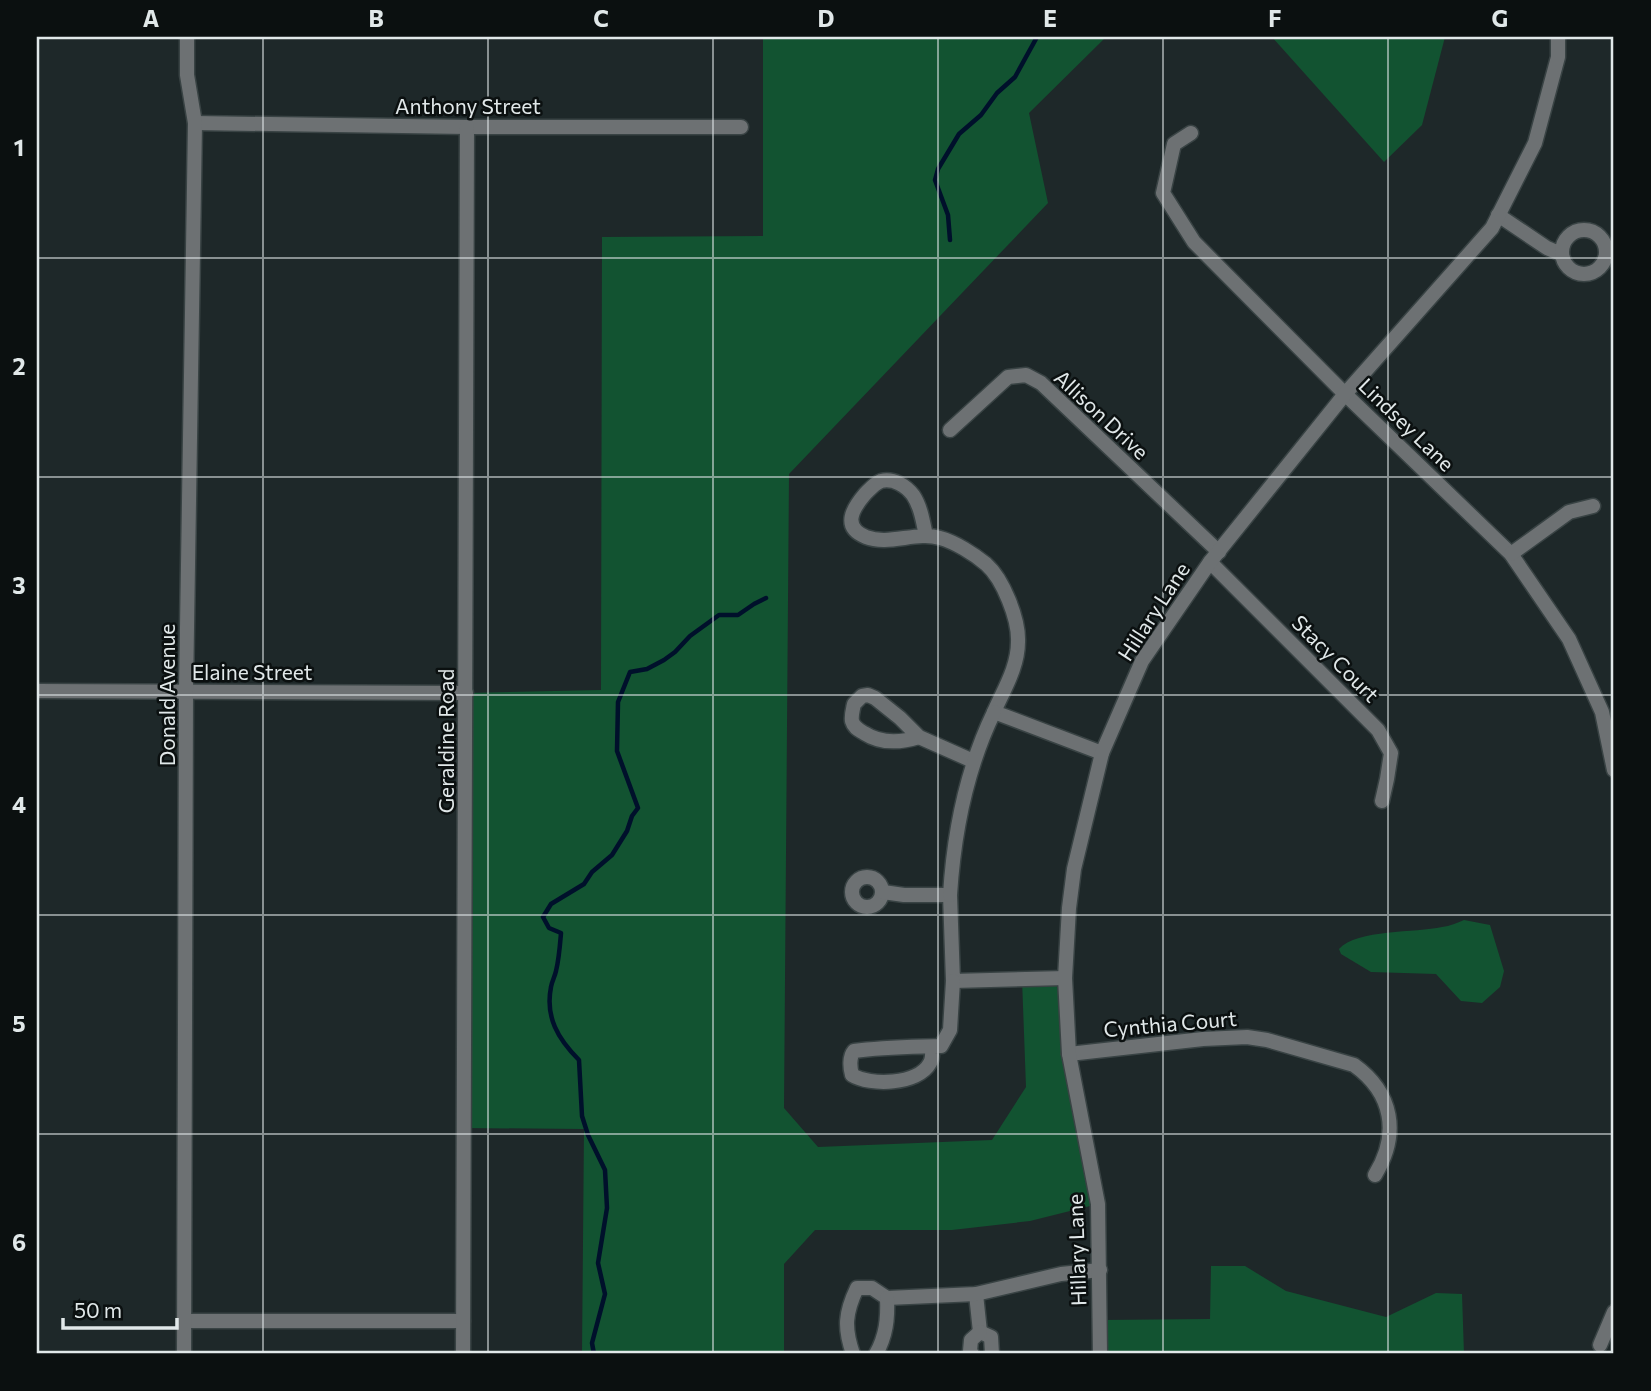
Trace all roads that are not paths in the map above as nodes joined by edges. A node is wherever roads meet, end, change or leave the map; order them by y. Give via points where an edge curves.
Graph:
1 (187, 37) edge
2 (1558, 37) edge
3 (195, 123) junction
4 (467, 127) junction
5 (741, 127) dead end
6 (1191, 133) dead end
7 (1497, 215) junction
8 (1561, 254) dead end
9 (1345, 394) junction
10 (950, 430) dead end
11 (1593, 506) dead end
12 (926, 536) junction
13 (1511, 554) junction
14 (1214, 557) junction
15 (37, 691) edge
16 (186, 691) junction
17 (466, 693) junction
18 (994, 712) junction
19 (919, 737) dead end
20 (1102, 753) junction
21 (974, 761) junction
22 (1614, 770) edge
23 (1382, 801) dead end
24 (883, 892) dead end
25 (950, 895) junction
26 (1065, 978) junction
27 (953, 981) junction
28 (932, 1047) junction
29 (1069, 1054) junction
30 (1375, 1175) dead end
31 (1100, 1270) junction
32 (976, 1294) junction
33 (887, 1298) junction
34 (1614, 1312) edge
35 (185, 1321) junction
36 (463, 1321) junction
37 (980, 1332) junction
38 (1600, 1345) dead end
39 (184, 1354) edge
40 (463, 1354) edge
41 (853, 1354) edge
42 (876, 1354) edge
43 (972, 1354) edge
44 (992, 1354) edge
45 (1100, 1354) edge

1 - 3 street, Donald Avenue via 187,75
2 - 7 street, Hillary Lane via 1558,57 1535,143
3 - 4 street, Anthony Street
3 - 16 street, Donald Avenue
4 - 5 street, Anthony Street
4 - 17 street, Geraldine Road
6 - 9 street, Lindsey Lane via 1174,144 1163,194 1194,242
7 - 8 street
7 - 9 street, Hillary Lane via 1492,228
9 - 13 street, Lindsey Lane
9 - 14 street, Hillary Lane
10 - 14 street, Allison Drive via 1008,377 1026,375 1041,383
11 - 13 street via 1569,512
12 - 12 street via 918,504 903,484 881,481 853,508 852,524 863,536
12 - 18 street via 956,545 987,565 1007,598 1018,641 1014,669
13 - 22 street, Lindsey Lane via 1569,639 1602,712
14 - 20 street, Hillary Lane via 1142,661
14 - 23 street, Stacy Court via 1378,730 1391,753
15 - 16 street, Elaine Street
16 - 17 street, Elaine Street
16 - 35 street, Donald Avenue
17 - 36 street, Geraldine Road
18 - 20 street
18 - 21 street
19 - 21 street
20 - 26 street, Hillary Lane via 1074,869
21 - 25 street via 958,817
24 - 25 street
25 - 27 street
26 - 27 street
26 - 29 street, Hillary Lane
27 - 28 street via 950,1030 941,1046
28 - 28 street via 930,1063 911,1078 867,1081 852,1075 854,1051
29 - 30 street, Cynthia Court via 1247,1037 1354,1065 1376,1084 1388,1112 1388,1144
29 - 31 street, Hillary Lane via 1098,1204
31 - 32 street
31 - 45 street, Hillary Lane
32 - 33 street
32 - 37 street
33 - 41 street via 872,1288 857,1288 846,1327
33 - 42 street via 885,1336
34 - 38 street
35 - 36 street
35 - 39 street, Donald Avenue
36 - 40 street, Geraldine Road
37 - 43 street via 971,1340
37 - 44 street via 991,1338

